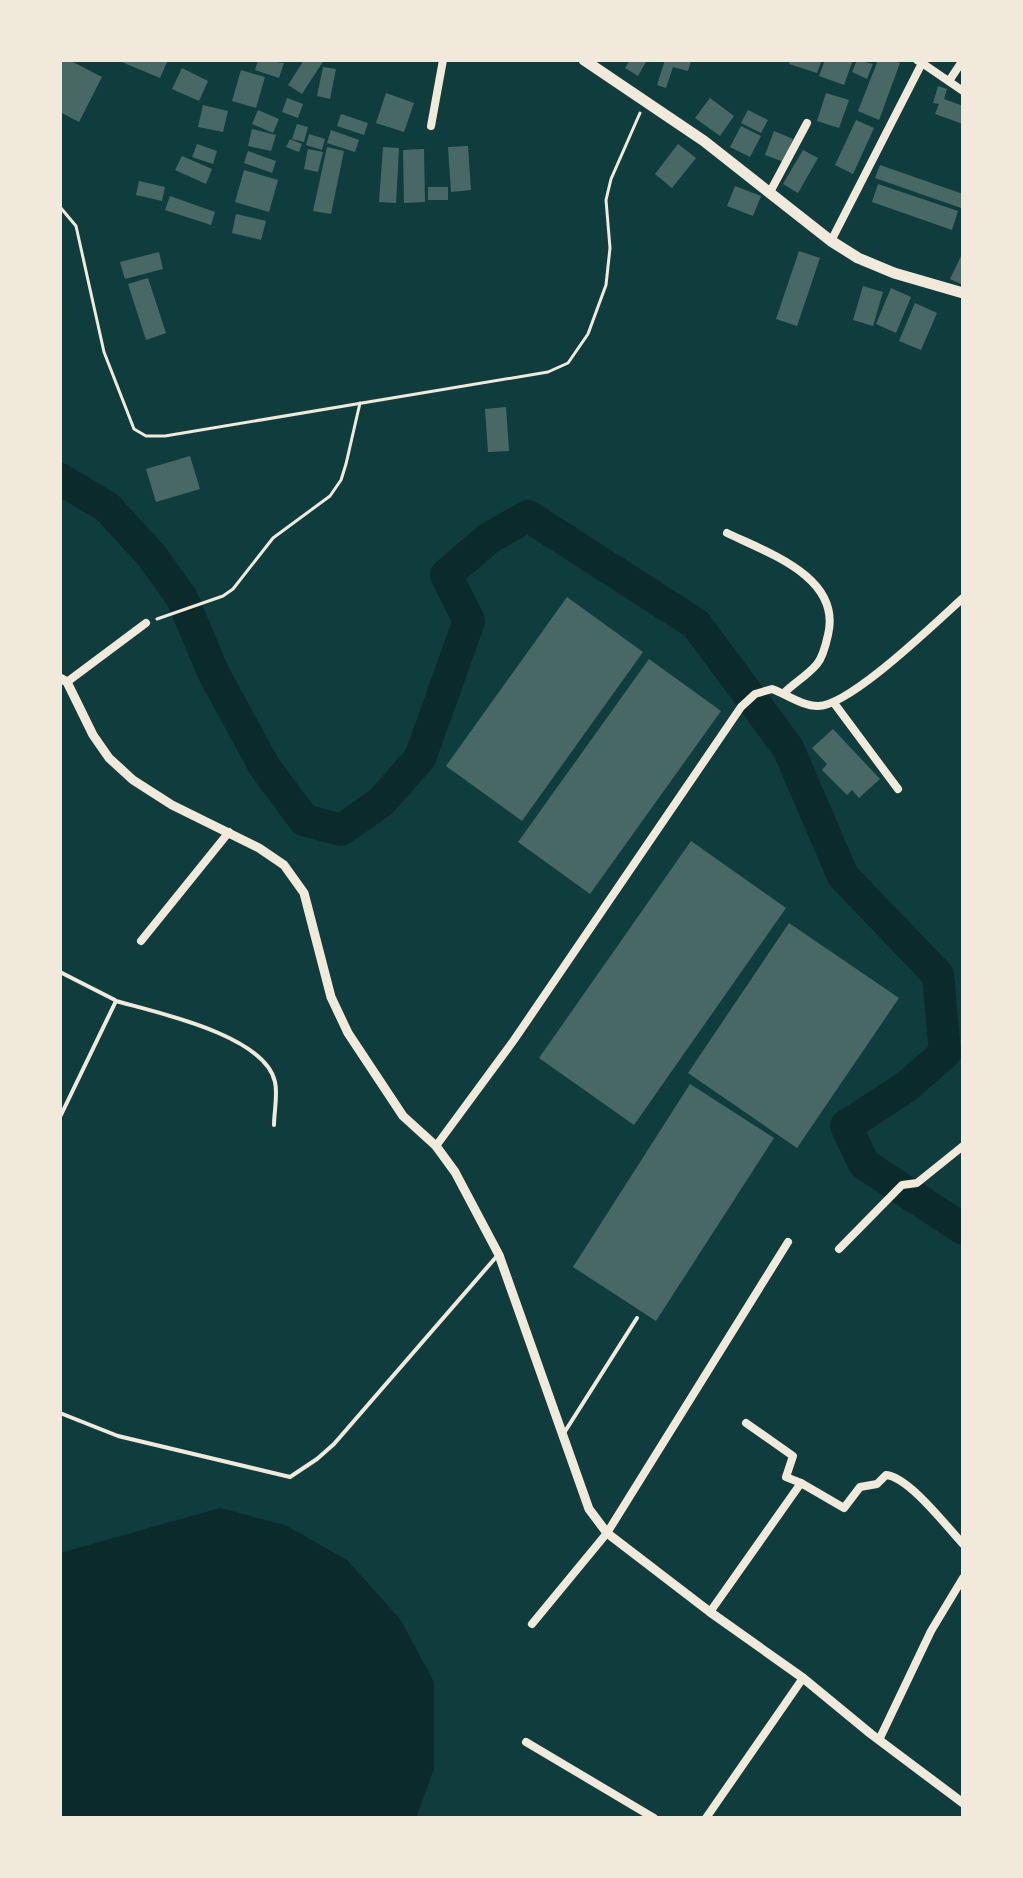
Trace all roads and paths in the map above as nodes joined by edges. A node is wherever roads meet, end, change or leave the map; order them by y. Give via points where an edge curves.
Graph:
1 (443, 60) edge
2 (584, 60) edge
3 (963, 60) edge
4 (920, 62) edge
5 (949, 81) junction
6 (963, 91) edge
7 (645, 102) junction
8 (807, 123) dead end
9 (431, 126) dead end
10 (770, 192) junction
11 (60, 207) edge
12 (831, 241) junction
13 (963, 293) edge
14 (360, 402) junction
15 (727, 533) dead end
16 (963, 598) edge
17 (146, 623) joint
18 (64, 680) edge
19 (784, 693) junction
20 (834, 703) junction
21 (898, 789) dead end
22 (229, 832) junction
23 (141, 941) dead end
24 (60, 972) edge
25 (116, 1001) junction
26 (60, 1117) edge
27 (274, 1125) dead end
28 (436, 1146) junction
29 (963, 1146) edge
30 (788, 1242) dead end
31 (839, 1249) dead end
32 (499, 1255) junction
33 (637, 1318) dead end
34 (60, 1413) edge
35 (746, 1423) dead end
36 (563, 1435) junction
37 (801, 1483) junction
38 (607, 1533) junction
39 (963, 1544) edge
40 (963, 1578) edge
41 (710, 1612) junction
42 (532, 1624) dead end
43 (803, 1678) junction
44 (879, 1740) junction
45 (526, 1742) dead end
46 (963, 1803) edge
47 (654, 1818) edge
48 (706, 1818) edge

1 - 9 street
2 - 7 main road
3 - 5 street
4 - 5 street
4 - 12 street
5 - 6 street
7 - 10 main road
7 - 14 path via 606,200 606,285 588,334 568,363 548,372
8 - 10 street
10 - 12 main road
11 - 14 path via 76,226 104,352 134,429 146,436 165,436
12 - 13 main road via 894,273
14 - 17 path via 341,480 330,496 273,538 223,596
15 - 19 street via 796,567 822,594 829,612 829,631 818,662
16 - 20 street
17 - 18 street
18 - 22 street via 93,735 133,780
19 - 20 street via 807,704
19 - 28 street via 772,689 755,694 741,707
20 - 21 street
22 - 23 street
22 - 28 street via 284,865 304,893 331,997 348,1033 403,1116
24 - 25 lane
25 - 26 lane
25 - 27 lane via 217,1031 258,1056 275,1082
28 - 32 street
29 - 31 street via 917,1183 899,1187
30 - 38 street
32 - 34 lane via 334,1444 290,1477 118,1436
32 - 36 street
33 - 36 lane
35 - 37 street via 793,1456 786,1477
36 - 38 street via 589,1509
37 - 39 street via 844,1508 860,1487 892,1475
37 - 41 street
38 - 41 street
38 - 42 street
40 - 44 street via 931,1631
41 - 43 street
43 - 44 street
43 - 48 street
44 - 46 street
45 - 47 street

